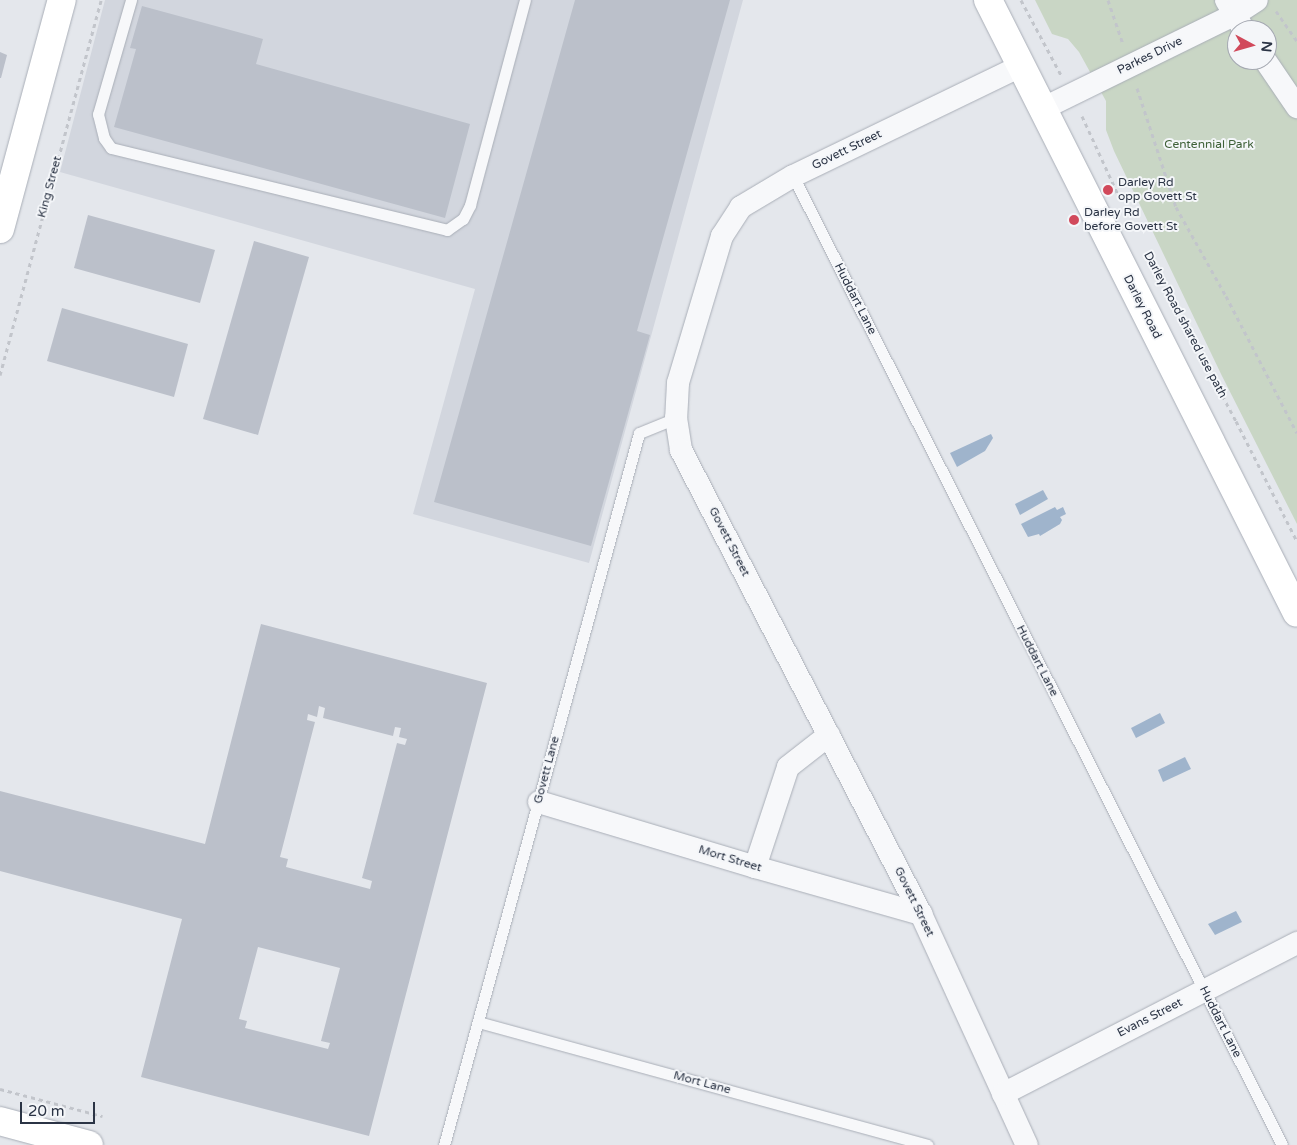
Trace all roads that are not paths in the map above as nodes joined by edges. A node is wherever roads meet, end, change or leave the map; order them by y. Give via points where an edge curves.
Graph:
1 (62, 0) edge
2 (131, 0) edge
3 (525, 0) edge
4 (988, 0) edge
5 (1265, 3) edge
6 (1235, 15) edge
7 (1020, 66) junction
8 (1272, 70) edge
9 (1297, 107) edge
10 (1042, 110) junction
11 (793, 176) junction
12 (0, 230) edge
13 (676, 418) junction
14 (1297, 613) edge
15 (829, 735) junction
16 (539, 802) junction
17 (755, 867) junction
18 (921, 914) junction
19 (1297, 944) edge
20 (1203, 991) junction
21 (478, 1022) junction
22 (1003, 1094) junction
23 (0, 1121) edge
24 (88, 1145) edge
25 (444, 1145) edge
26 (926, 1145) edge
27 (1027, 1145) edge
28 (1282, 1145) edge

1 - 12 main road
2 - 3 lane via 98,114 104,138 111,148 447,230 463,219 470,205
4 - 7 main road, Darley Road
5 - 6 street, Parkes Drive
6 - 10 street, Parkes Drive
7 - 10 main road, Darley Road
7 - 11 street, Govett Street
8 - 9 street
10 - 14 main road, Darley Road
11 - 13 street, Govett Street via 741,206 722,236 678,383
11 - 20 lane, Huddart Lane
13 - 15 street, Govett Street via 682,450
13 - 16 lane, Govett Lane via 639,433
15 - 17 street via 788,767
15 - 18 street, Govett Street
16 - 17 street, Mort Street
16 - 21 lane, Govett Lane
17 - 18 street, Mort Street
18 - 22 street, Govett Street
19 - 20 street, Evans Street
20 - 22 street, Evans Street
20 - 28 lane, Huddart Lane
21 - 25 lane, Govett Lane
21 - 26 lane, Mort Lane
22 - 27 street, Govett Street
23 - 24 main road

